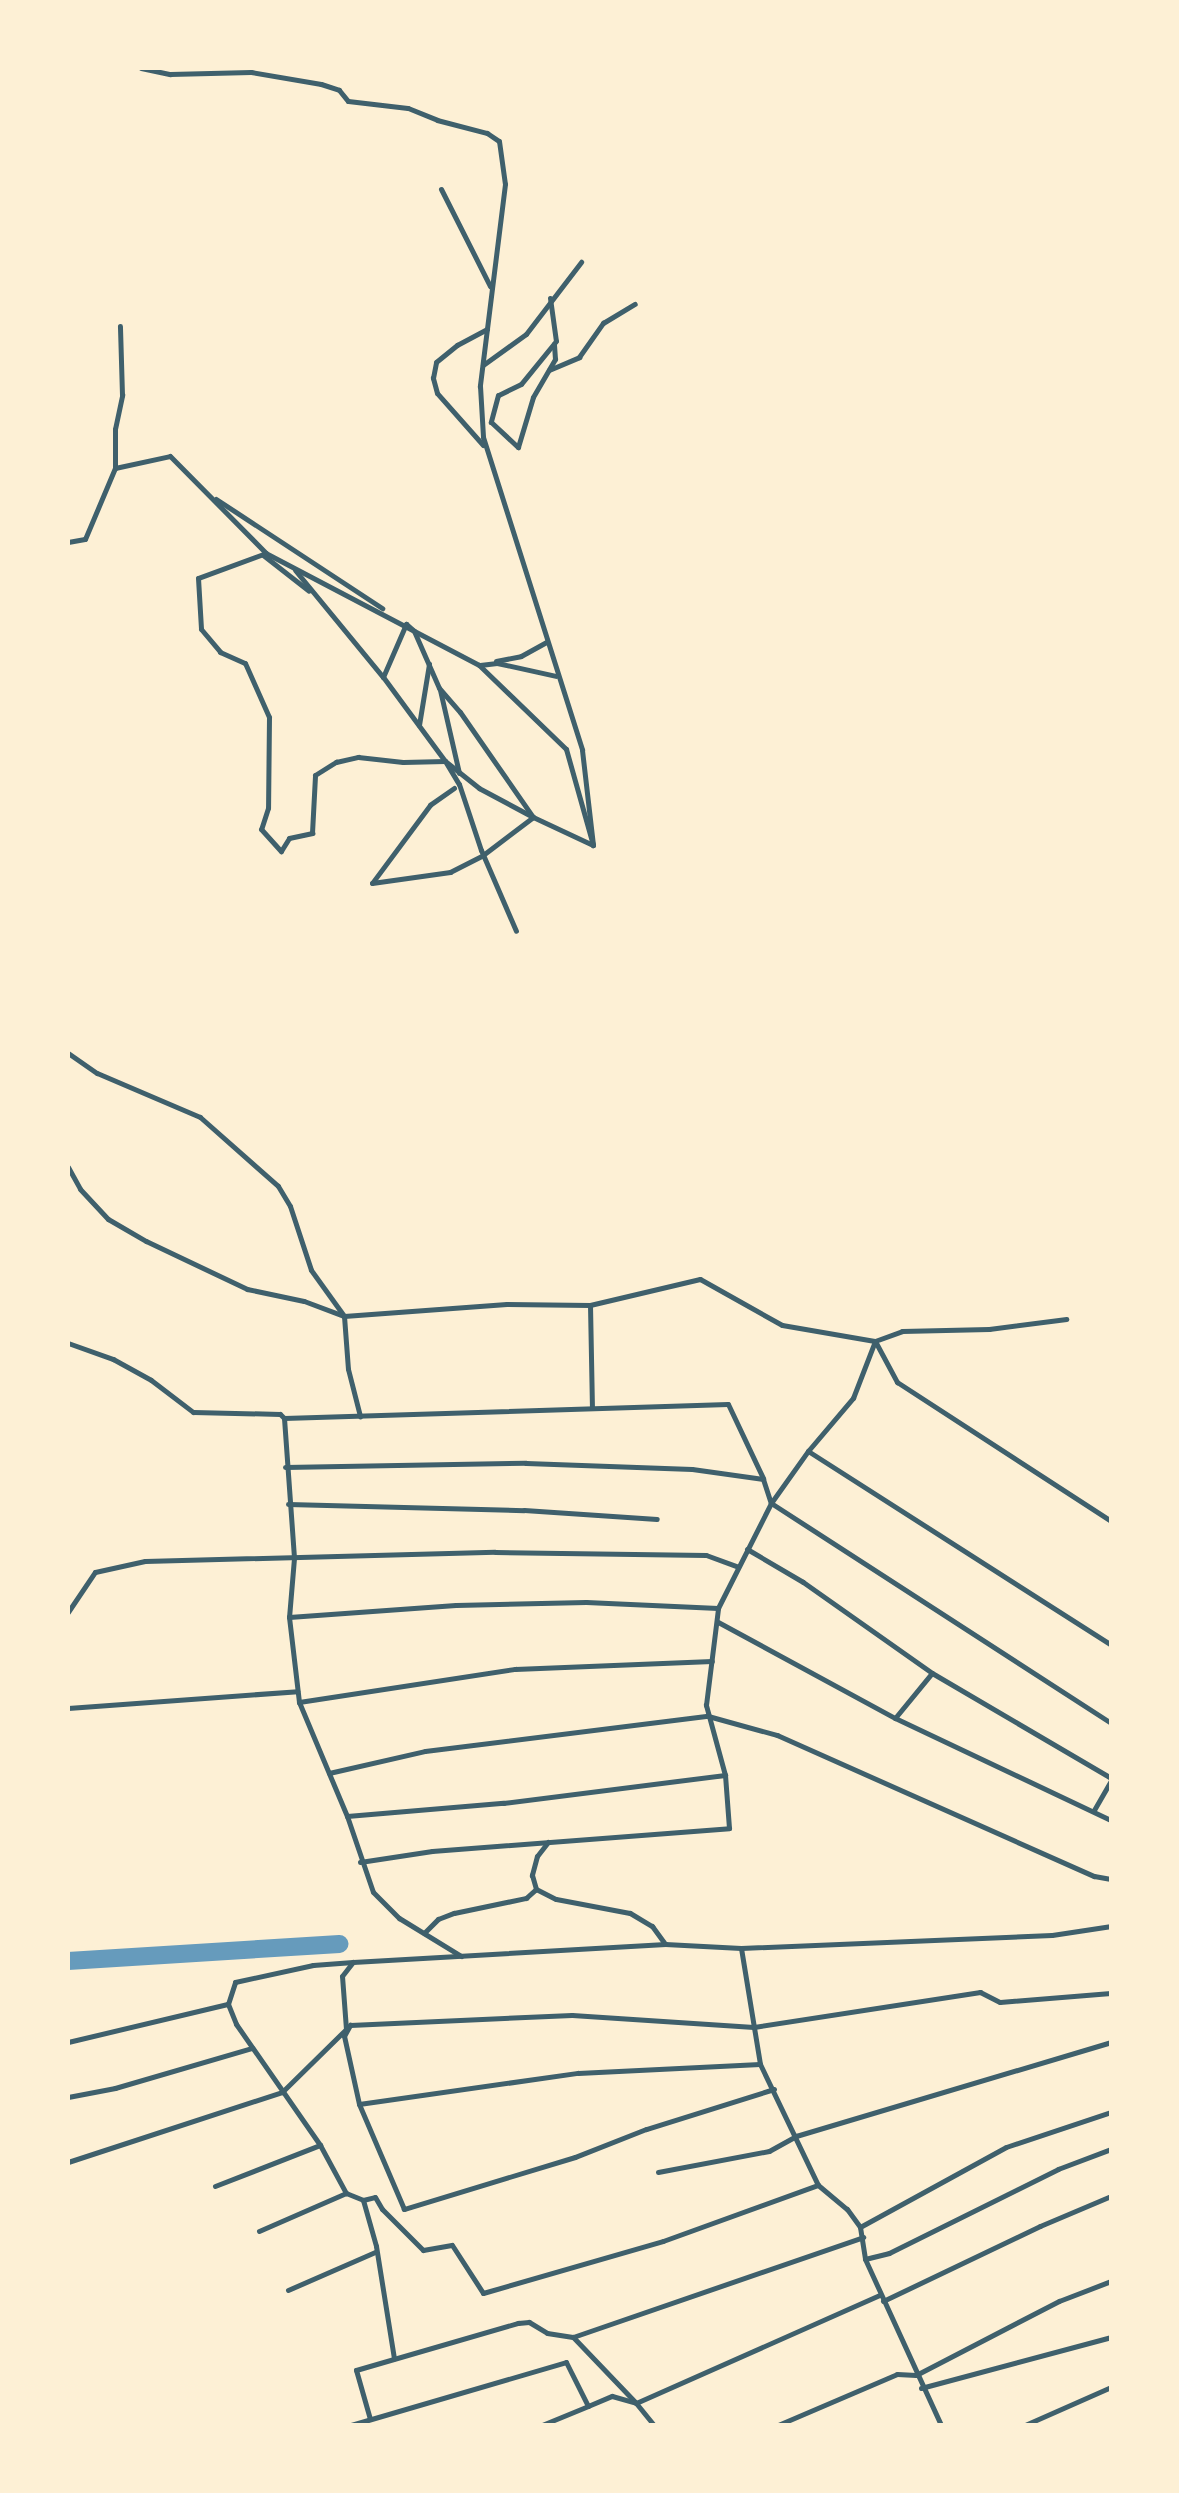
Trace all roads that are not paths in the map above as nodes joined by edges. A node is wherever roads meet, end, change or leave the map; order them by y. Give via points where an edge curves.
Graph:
1 (141, 68) edge
2 (200, 70) edge
3 (216, 70) edge
4 (441, 189) dead end
5 (581, 262) dead end
6 (491, 287) junction
7 (550, 298) junction
8 (635, 304) dead end
9 (120, 326) dead end
10 (488, 329) junction
11 (554, 344) junction
12 (483, 365) junction
13 (548, 371) junction
14 (486, 448) junction
15 (115, 468) junction
16 (205, 491) junction
17 (68, 542) edge
18 (264, 554) junction
19 (292, 566) junction
20 (319, 599) junction
21 (404, 623) junction
22 (546, 642) junction
23 (429, 664) junction
24 (490, 664) junction
25 (479, 665) junction
26 (557, 676) junction
27 (383, 677) junction
28 (439, 688) junction
29 (418, 726) junction
30 (445, 761) junction
31 (459, 774) junction
32 (454, 788) dead end
33 (533, 817) junction
34 (593, 845) junction
35 (483, 855) junction
36 (516, 931) dead end
37 (68, 1053) edge
38 (68, 1167) edge
39 (590, 1305) junction
40 (344, 1316) junction
41 (1066, 1319) dead end
42 (875, 1341) junction
43 (68, 1343) edge
44 (592, 1408) junction
45 (360, 1416) junction
46 (284, 1418) junction
47 (808, 1451) junction
48 (285, 1467) junction
49 (763, 1479) junction
50 (771, 1503) junction
51 (288, 1504) junction
52 (657, 1519) dead end
53 (1111, 1521) edge
54 (747, 1549) junction
55 (294, 1558) junction
56 (737, 1566) junction
57 (718, 1608) junction
58 (68, 1612) edge
59 (289, 1617) junction
60 (718, 1622) junction
61 (1111, 1645) edge
62 (712, 1661) junction
63 (932, 1673) junction
64 (297, 1691) junction
65 (299, 1702) junction
66 (68, 1708) edge
67 (708, 1716) junction
68 (895, 1718) junction
69 (1111, 1723) edge
70 (329, 1773) junction
71 (725, 1775) junction
72 (1111, 1779) edge
73 (1094, 1810) junction
74 (347, 1816) junction
75 (1111, 1820) edge
76 (549, 1842) junction
77 (360, 1862) junction
78 (1111, 1879) edge
79 (536, 1889) junction
80 (1111, 1926) edge
81 (424, 1933) junction
82 (665, 1944) junction
83 (741, 1948) junction
84 (462, 1956) junction
85 (353, 1962) junction
86 (1111, 1993) edge
87 (228, 2004) junction
88 (754, 2027) junction
89 (346, 2029) junction
90 (68, 2042) edge
91 (1111, 2042) edge
92 (252, 2048) junction
93 (760, 2064) junction
94 (774, 2089) junction
95 (282, 2092) junction
96 (68, 2097) edge
97 (359, 2104) junction
98 (1111, 2112) edge
99 (796, 2136) junction
100 (320, 2145) junction
101 (1111, 2149) edge
102 (68, 2162) edge
103 (658, 2172) dead end
104 (818, 2185) junction
105 (215, 2186) dead end
106 (346, 2193) junction
107 (1111, 2196) edge
108 (363, 2200) junction
109 (860, 2227) junction
110 (259, 2231) dead end
111 (863, 2237) junction
112 (375, 2252) junction
113 (865, 2259) junction
114 (1111, 2281) edge
115 (288, 2290) dead end
116 (882, 2298) junction
117 (573, 2337) junction
118 (1111, 2337) edge
119 (394, 2359) junction
120 (916, 2375) junction
121 (1111, 2387) edge
122 (921, 2388) junction
123 (636, 2403) junction
124 (588, 2406) junction
125 (370, 2419) junction
126 (351, 2425) edge
127 (542, 2425) edge
128 (654, 2425) edge
129 (778, 2425) edge
130 (941, 2425) edge
131 (1025, 2425) edge

1 - 2 street via 170,74
2 - 3 street
3 - 6 street via 321,84 339,90 348,101 408,108 499,141 505,184
4 - 6 street
5 - 7 street
6 - 10 street
7 - 11 street
7 - 12 street via 526,334
8 - 13 street via 603,323 579,357
9 - 15 street via 122,395
10 - 12 street
10 - 14 street via 436,362 433,378 437,393
11 - 13 street via 555,359
11 - 13 street via 521,384 498,395 491,422 518,447 533,397
12 - 14 street
14 - 22 street
15 - 16 street via 170,456
15 - 17 street via 85,539
16 - 18 street
16 - 21 street
18 - 19 street
18 - 20 street
18 - 30 street via 198,578 201,629 220,652 245,663 269,717 268,808 261,829 281,851 289,838 312,833 315,775 336,762 358,757
19 - 20 street
19 - 21 street
20 - 27 street
21 - 23 street via 414,631
21 - 25 street
21 - 27 street
22 - 24 street
22 - 26 street
23 - 28 street
23 - 29 street
24 - 25 street
24 - 26 street
25 - 34 street via 566,749
26 - 34 street via 582,750
27 - 29 street
28 - 31 street
28 - 33 street
29 - 30 street
30 - 31 street
30 - 35 street via 459,784
31 - 33 street
32 - 35 street via 430,805 372,883 450,872
33 - 34 street
33 - 35 street
35 - 36 street
37 - 40 street via 97,1073 200,1117 278,1186 311,1270
38 - 40 street via 108,1219 146,1241 247,1289
39 - 40 street via 507,1304
39 - 42 street via 700,1279 782,1325
39 - 44 street
40 - 45 street via 348,1369
41 - 42 street via 989,1329 902,1331
42 - 47 street via 853,1398
42 - 53 street via 897,1382
43 - 46 street via 113,1359 193,1412
44 - 45 street
44 - 49 street via 728,1404
45 - 46 street
46 - 48 street
47 - 50 street
47 - 61 street
48 - 49 street via 526,1463 692,1469
48 - 51 street
49 - 50 street
50 - 54 street
50 - 69 street
51 - 52 street
51 - 55 street
54 - 56 street
54 - 63 street
55 - 56 street via 408,1553 706,1555
55 - 58 street via 145,1561 95,1572
55 - 59 street
56 - 57 street
57 - 59 street via 586,1602
57 - 60 street
59 - 64 street
60 - 62 street
60 - 68 street
62 - 65 street via 515,1669
62 - 67 street
63 - 68 street
63 - 72 street
64 - 65 street
64 - 66 street
65 - 70 street
67 - 70 street via 425,1751
67 - 71 street
67 - 78 street via 777,1735
68 - 73 street
70 - 74 street
71 - 74 street
71 - 76 street via 729,1828
72 - 73 street
73 - 75 street
74 - 77 street
76 - 77 street
76 - 79 street via 537,1856 532,1875
77 - 81 street via 373,1892
79 - 81 street via 526,1898 438,1919
79 - 82 street via 556,1899 630,1913 652,1926
80 - 83 street via 1052,1935
81 - 84 street
82 - 83 street
82 - 84 street
83 - 88 street
84 - 85 street
85 - 87 street via 235,1982
85 - 89 street via 342,1976
86 - 88 street via 1000,2002 980,1992
87 - 90 street
87 - 92 street
88 - 89 street via 572,2015
88 - 93 street
89 - 95 street
89 - 97 street
91 - 99 street
92 - 95 street
92 - 96 street
93 - 94 street
93 - 97 street via 578,2073
94 - 97 street via 404,2209
94 - 99 street
95 - 100 street
95 - 102 street
98 - 109 street via 1006,2147
99 - 103 street via 769,2151
99 - 104 street
100 - 105 street
100 - 106 street
101 - 113 street via 1058,2169 889,2253
104 - 108 street via 663,2241 483,2293 452,2245 423,2250 375,2197
104 - 109 street
106 - 108 street
106 - 110 street
107 - 116 street
108 - 112 street
109 - 111 street
111 - 113 street
111 - 117 street
112 - 115 street
112 - 119 street
113 - 116 street
114 - 120 street via 1059,2301
116 - 120 street
116 - 123 street
117 - 119 street via 518,2323
117 - 123 street
118 - 122 street
119 - 125 street via 356,2370
120 - 122 street
120 - 129 street via 897,2374
121 - 131 street
122 - 130 street
123 - 124 street via 612,2396
123 - 128 street
124 - 125 street via 566,2362
124 - 127 street
125 - 126 street

